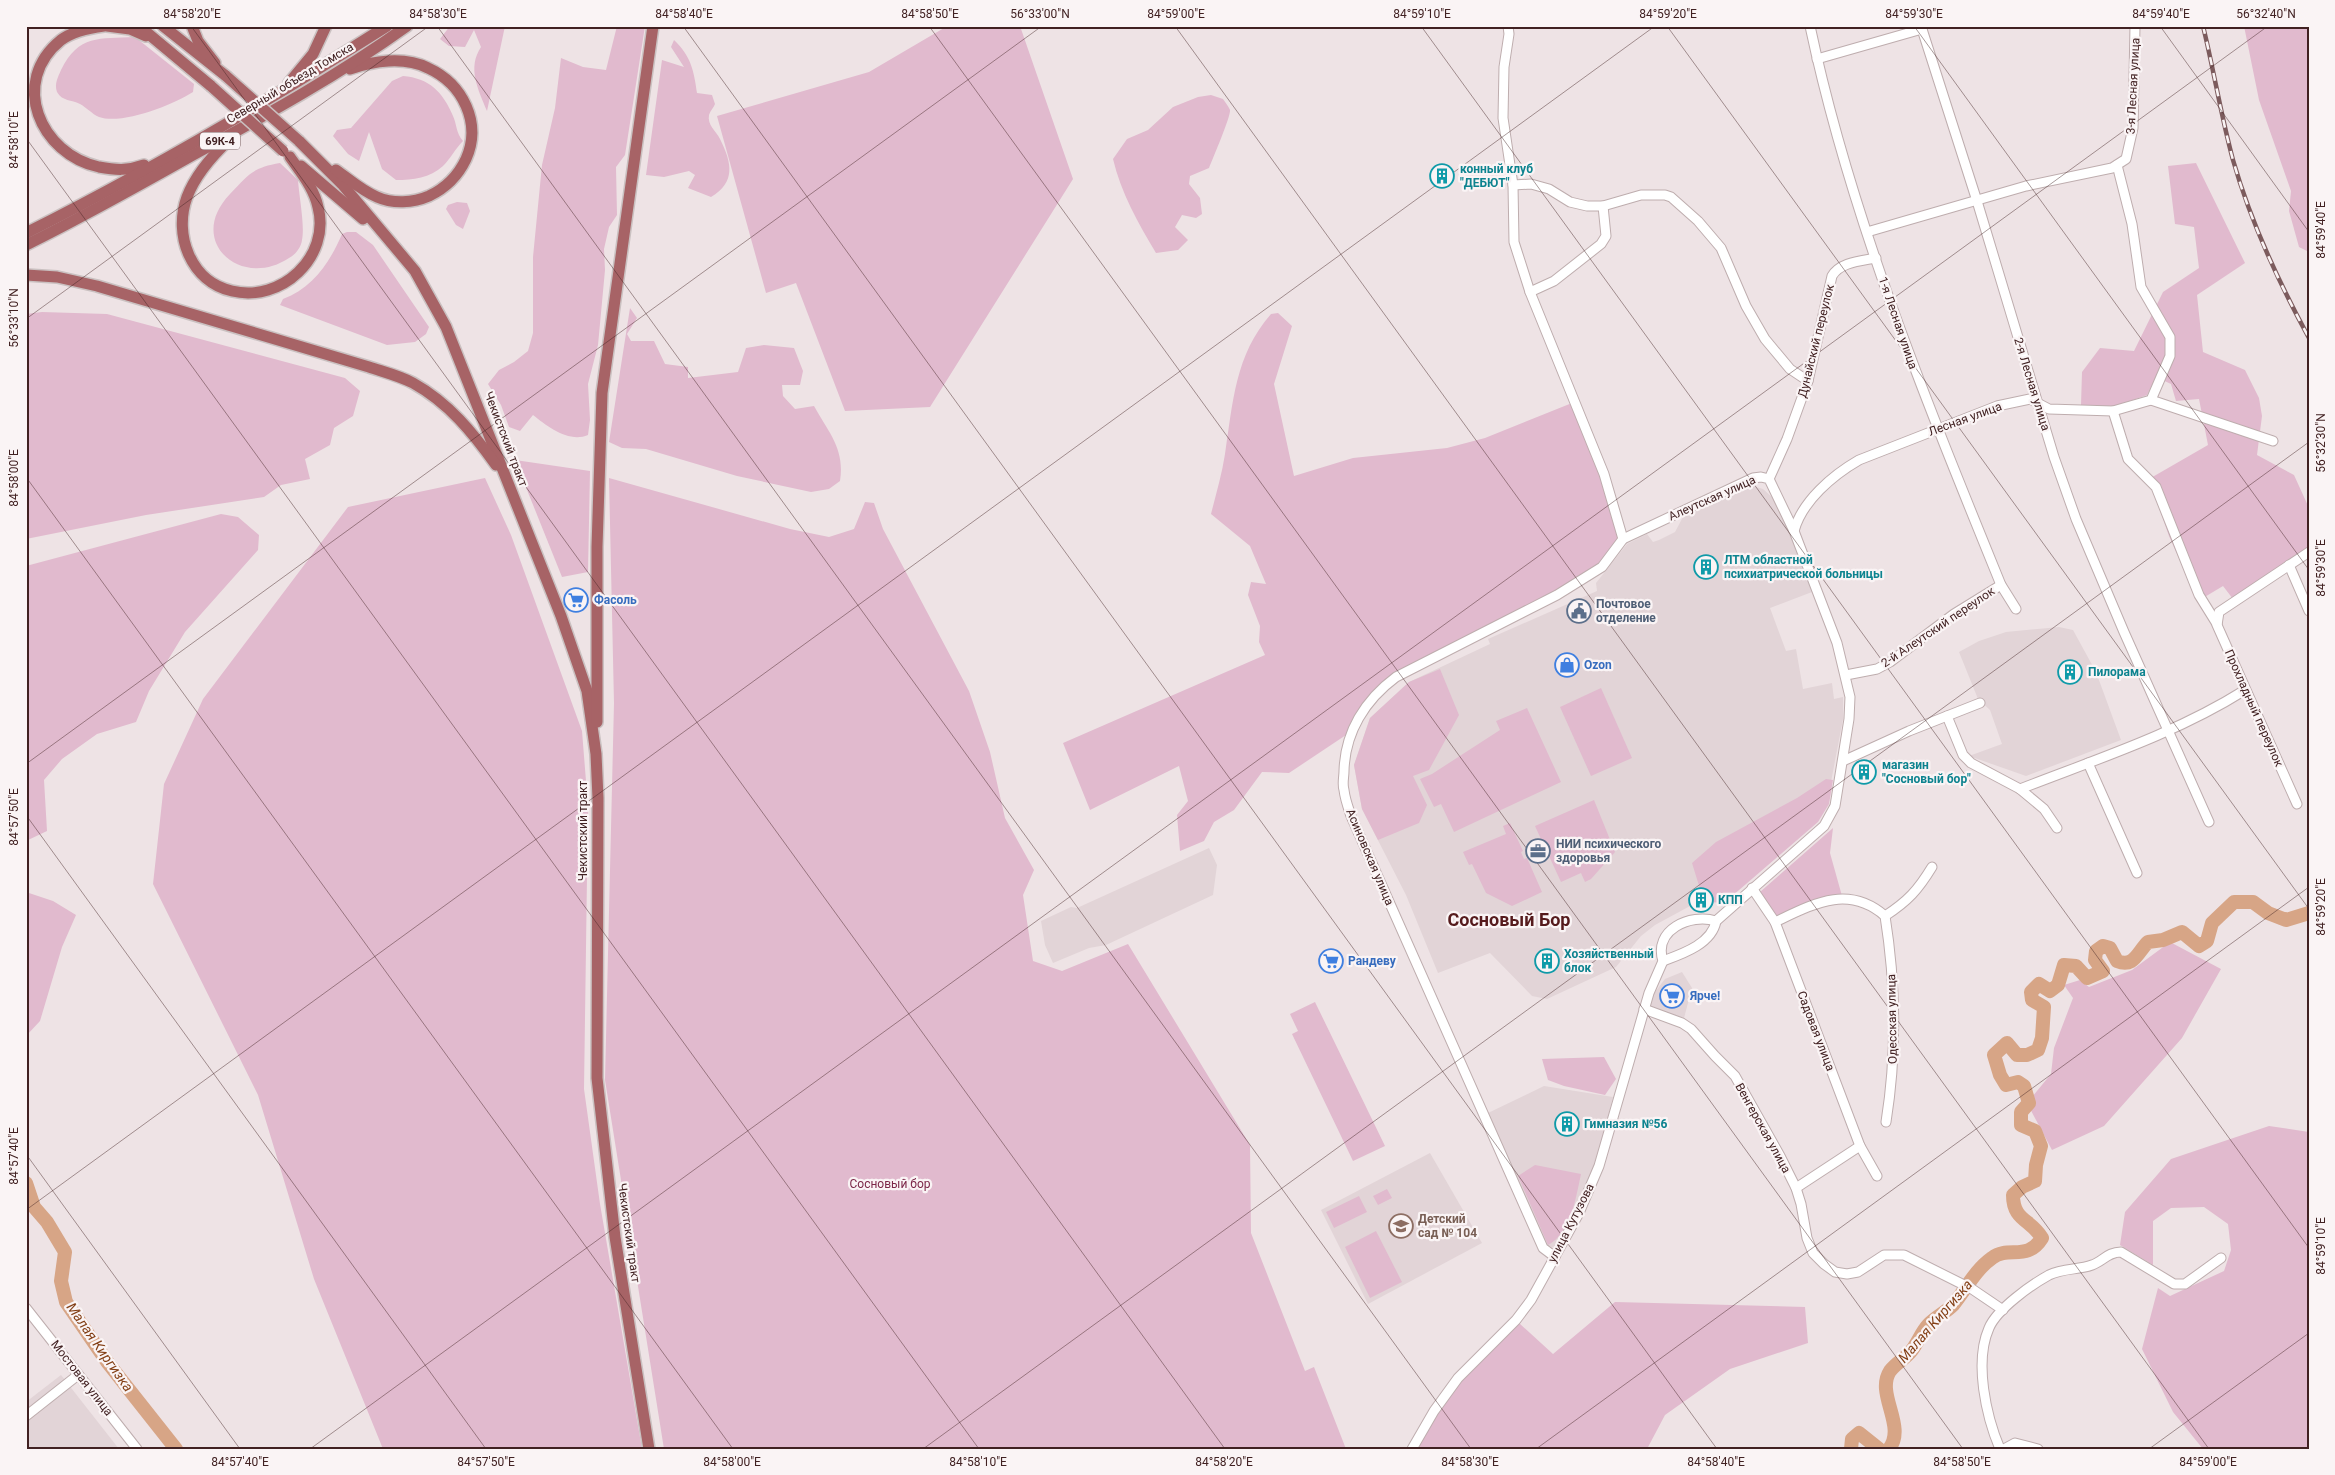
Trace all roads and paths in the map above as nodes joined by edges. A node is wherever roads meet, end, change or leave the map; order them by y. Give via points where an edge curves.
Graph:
1 (105, 26) edge
2 (139, 26) edge
3 (163, 26) edge
4 (192, 26) edge
5 (326, 26) edge
6 (387, 26) edge
7 (407, 26) edge
8 (653, 26) edge
9 (1508, 26) edge
10 (1810, 26) edge
11 (2135, 26) edge
12 (1922, 27) edge
13 (164, 46) junction
14 (1818, 59) junction
15 (226, 76) junction
16 (328, 79) junction
17 (280, 92) junction
18 (240, 130) junction
19 (191, 144) junction
20 (303, 145) junction
21 (287, 154) junction
22 (2115, 166) junction
23 (1514, 185) junction
24 (1977, 200) junction
25 (1603, 206) junction
26 (1867, 232) junction
27 (26, 233) edge
28 (26, 245) edge
29 (398, 251) junction
30 (1876, 258) junction
31 (26, 274) edge
32 (1530, 292) junction
33 (1808, 381) junction
34 (2151, 400) junction
35 (2039, 404) junction
36 (2113, 411) junction
37 (1940, 428) junction
38 (2273, 441) dead end
39 (1769, 479) junction
40 (507, 481) junction
41 (1794, 531) junction
42 (1623, 539) junction
43 (2309, 552) edge
44 (2288, 565) junction
45 (2001, 585) junction
46 (2016, 609) dead end
47 (2309, 611) edge
48 (2217, 625) junction
49 (1846, 675) junction
50 (2245, 690) junction
51 (1980, 703) dead end
52 (1947, 716) junction
53 (2168, 732) junction
54 (596, 754) junction
55 (1843, 760) junction
56 (2088, 763) junction
57 (2020, 789) junction
58 (2297, 804) dead end
59 (2209, 822) dead end
60 (2057, 828) dead end
61 (1932, 867) dead end
62 (2137, 873) dead end
63 (1752, 888) junction
64 (1885, 916) junction
65 (1716, 921) junction
66 (1775, 922) junction
67 (1662, 961) junction
68 (1644, 1008) junction
69 (1886, 1122) dead end
70 (1860, 1146) junction
71 (1877, 1176) dead end
72 (1796, 1188) junction
73 (1555, 1256) junction
74 (2222, 1258) dead end
75 (26, 1308) edge
76 (2003, 1310) junction
77 (78, 1375) junction
78 (26, 1416) edge
79 (137, 1449) edge
80 (649, 1449) edge
81 (1412, 1449) edge
82 (2002, 1449) edge
83 (2038, 1449) edge

1 - 13 main road via 130,30
1 - 19 main road via 81,31 61,40 42,64 34,100 48,135 76,160 116,170 145,165
2 - 13 main road, Чекистский тракт
3 - 15 main road
4 - 15 main road via 198,41
5 - 17 main road via 313,54
6 - 17 main road, Северный объезд Томска / 69К-4
7 - 16 main road, Северный объезд Томска / 69К-4
8 - 54 main road via 602,393
9 - 23 street via 1502,88 1503,118
10 - 14 street, 1-я Лесная улица
11 - 22 street, 3-я Лесная улица via 2133,128 2126,159
12 - 14 street
12 - 24 street, 2-я Лесная улица
13 - 21 main road, Чекистский тракт, bridge
14 - 26 street, 1-я Лесная улица
15 - 20 main road, bridge
16 - 18 main road, Северный объезд Томска / 69К-4
16 - 20 main road via 358,66 382,61 427,67 446,80 463,99 472,122 469,152 462,167 441,190 410,201 394,202 377,198 360,188
17 - 19 main road, Северный объезд Томска / 69К-4
18 - 21 main road via 197,179 182,214 189,258 218,287 232,292 263,291 299,273 309,260 317,244 318,206 309,184
18 - 28 main road, Северный объезд Томска / 69К-4
19 - 27 main road, Северный объезд Томска / 69К-4
20 - 29 main road, Чекистский тракт via 342,184
21 - 29 main road, Чекистский тракт
22 - 24 street
22 - 34 street via 2132,224 2141,287 2170,337 2170,356
23 - 25 street via 1532,184 1549,189 1570,202
23 - 32 street via 1514,242
24 - 26 street
24 - 35 street, 2-я Лесная улица
25 - 32 street via 1606,236 1601,244 1554,281
25 - 33 street via 1641,195 1671,197 1721,248 1746,306 1765,338 1790,369
26 - 30 street, 1-я Лесная улица
29 - 40 main road, Чекистский тракт via 415,271 446,326
30 - 33 street, Дунайский переулок via 1844,265 1832,276
30 - 37 street, 1-я Лесная улица via 1900,330
31 - 40 main road via 57,276 97,286 369,366 412,382 442,402 464,423
32 - 42 street via 1604,474
33 - 39 street, Дунайский переулок
34 - 36 street, Лесная улица
34 - 38 street
35 - 36 street, Лесная улица via 2049,409
35 - 37 street, Лесная улица via 2030,399 1997,406
35 - 53 street, 2-я Лесная улица via 2076,519
36 - 48 street, Прохладный переулок via 2128,459 2156,487 2199,595
37 - 41 street, Лесная улица via 1842,470 1801,513
37 - 45 street, 1-я Лесная улица
39 - 41 street, Алеутская улица
39 - 42 street, Алеутская улица via 1753,478
40 - 54 main road, Чекистский тракт via 587,691
41 - 49 street, Алеутская улица
42 - 73 street, Асиновская улица via 1602,567 1557,596 1389,682 1376,692 1351,733 1344,754 1343,788 1351,816 1543,1248
43 - 44 street
44 - 47 street
44 - 48 street via 2220,612
45 - 46 street, 1-я Лесная улица
45 - 49 street, 2-й Алеутский переулок via 1954,614 1890,662 1877,669
48 - 50 street, Прохладный переулок
49 - 55 street, Алеутская улица via 1850,697
50 - 53 street
50 - 58 street, Прохладный переулок
51 - 52 street
52 - 55 street
52 - 57 street via 1963,755 1971,763
53 - 56 street
53 - 59 street, 2-я Лесная улица
54 - 80 main road, Чекистский тракт via 597,1078 615,1237
55 - 63 street, Алеутская улица via 1835,806 1824,826
56 - 57 street
56 - 62 street
57 - 60 street via 2044,809
61 - 64 street via 1918,891
63 - 65 street, Алеутская улица
63 - 66 street, Садовая улица
64 - 66 street via 1877,909 1845,898 1808,907
64 - 69 street, Одесская улица via 1892,967 1895,1048
65 - 67 street via 1714,929 1700,944
65 - 67 street, улица Кутузова via 1696,918 1670,931 1662,945
66 - 70 street, Садовая улица
67 - 68 street, улица Кутузова
68 - 72 street, Венгерская улица via 1691,1029 1735,1076
68 - 73 street, улица Кутузова via 1600,1166
70 - 71 street, Садовая улица
70 - 72 street
72 - 76 street, Венгерская улица via 1813,1253 1835,1272 1858,1272 1884,1255 1904,1256 1972,1289
73 - 81 street, улица Кутузова via 1531,1300 1516,1320 1458,1378
74 - 76 street via 2180,1285 2121,1252 2114,1252 2093,1265 2049,1274
75 - 77 street, Мостовая улица
76 - 82 street via 1989,1328 1983,1357 1985,1403
77 - 78 street
77 - 79 street, Мостовая улица
82 - 83 street via 2015,1443

